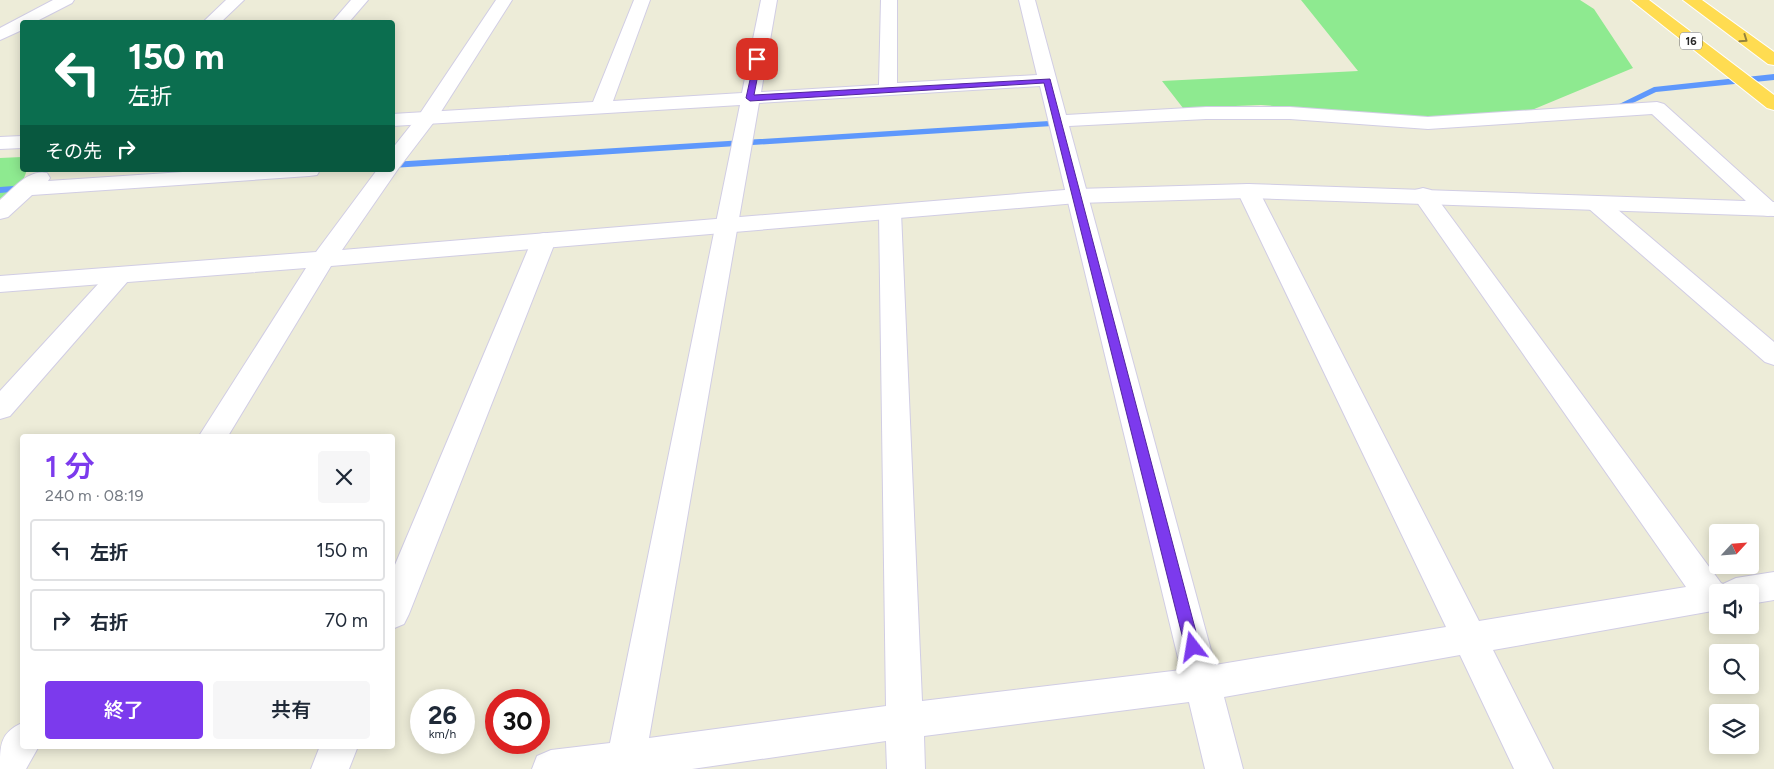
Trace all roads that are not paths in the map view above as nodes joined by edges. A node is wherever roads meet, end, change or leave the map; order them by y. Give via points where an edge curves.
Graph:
1 (66, 0) edge
2 (236, 0) edge
3 (360, 0) edge
4 (504, 0) edge
5 (642, 0) edge
6 (769, 0) edge
7 (889, 0) edge
8 (1027, 0) edge
9 (1626, 0) edge
10 (1639, 0) edge
11 (1691, 0) edge
12 (1695, 0) edge
13 (1714, 18) junction
14 (29, 20) edge
15 (213, 20) edge
16 (342, 20) edge
17 (20, 25) edge
18 (0, 35) edge
19 (1774, 60) edge
20 (1047, 80) junction
21 (1744, 81) junction
22 (888, 90) junction
23 (750, 98) junction
24 (1774, 104) edge
25 (601, 107) junction
26 (427, 118) junction
27 (395, 120) edge
28 (1058, 121) junction
29 (20, 142) edge
30 (0, 143) edge
31 (395, 160) edge
32 (46, 172) edge
33 (279, 172) edge
34 (387, 172) edge
35 (26, 189) junction
36 (1248, 191) junction
37 (1423, 195) junction
38 (1077, 196) junction
39 (1596, 203) junction
40 (1771, 209) edge
41 (0, 212) edge
42 (890, 212) junction
43 (725, 226) junction
44 (544, 240) junction
45 (324, 258) junction
46 (119, 276) junction
47 (0, 284) edge
48 (1774, 356) edge
49 (0, 409) edge
50 (214, 434) edge
51 (1714, 584) edge
52 (1774, 586) edge
53 (1759, 589) edge
54 (1709, 597) edge
55 (395, 607) edge
56 (1470, 639) junction
57 (1202, 684) junction
58 (905, 720) junction
59 (20, 744) edge
60 (338, 749) edge
61 (625, 765) edge
62 (5, 769) edge
63 (330, 769) edge
64 (551, 769) edge
65 (906, 769) edge
66 (1224, 769) edge
67 (1534, 769) edge

1 - 14 street
2 - 15 street
3 - 16 street
4 - 26 street
5 - 25 street
6 - 23 street
7 - 22 street
8 - 20 street
9 - 21 highway
10 - 21 highway, 16
11 - 13 highway
12 - 13 highway
13 -> 19 highway
17 - 18 street
20 - 22 street
20 - 28 street
21 - 24 highway, 16
22 - 23 street
23 - 25 street
23 - 43 street
25 - 26 street
26 - 27 street
26 - 31 street
28 - 38 street
28 - 40 street via 1290,112 1428,122 1657,108
29 - 30 street
32 - 35 street
33 - 35 street
34 - 45 street
35 - 41 street
36 - 37 street
36 - 38 street
36 - 56 street
37 - 39 street
37 - 51 street
38 - 42 street
38 - 57 street
39 - 40 street
39 - 48 street
42 - 43 street
42 - 58 street
43 - 44 street
43 - 61 street
44 - 45 street
44 - 55 street
45 - 46 street
45 - 50 street
46 - 47 street
46 - 49 street
52 - 53 street
54 - 56 street
56 - 57 street
56 - 67 street
57 - 58 street
57 - 66 street
58 - 61 street
58 - 65 street
59 - 62 street
60 - 63 street
61 - 64 street

